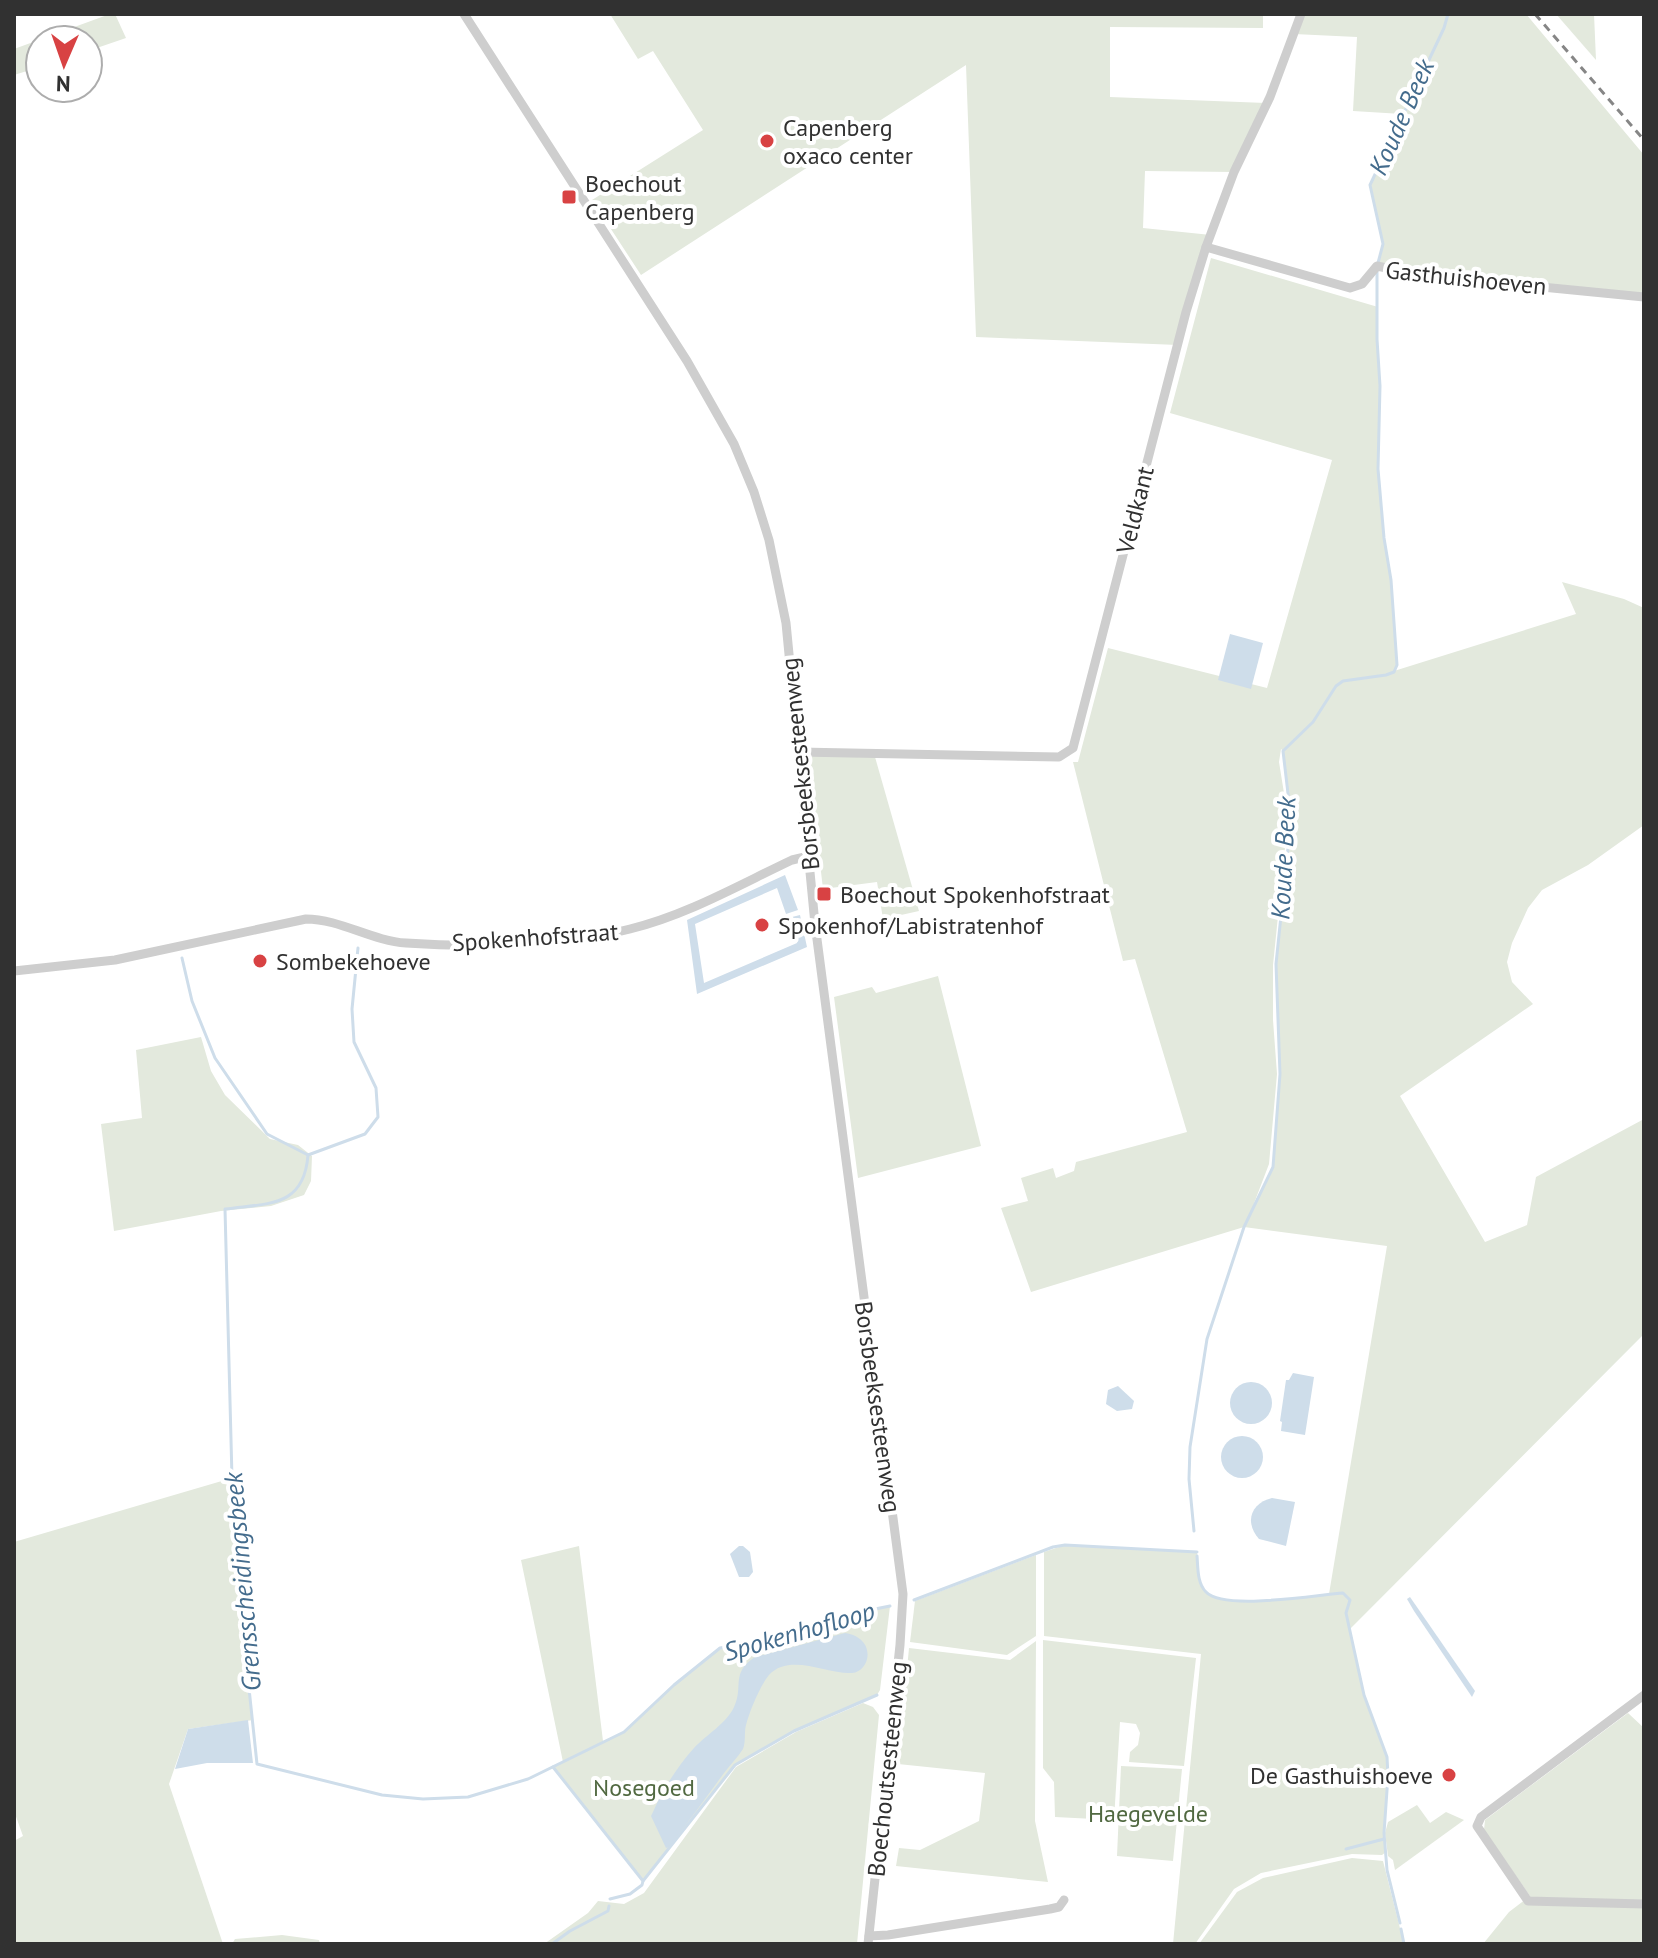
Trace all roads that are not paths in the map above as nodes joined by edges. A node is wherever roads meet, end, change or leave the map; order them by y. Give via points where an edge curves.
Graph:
1 (464, 14) edge
2 (1301, 14) edge
3 (1206, 247) junction
4 (1644, 297) edge
5 (799, 752) junction
6 (809, 856) junction
7 (14, 971) edge
8 (903, 1594) joint
9 (1644, 1695) edge
10 (1064, 1900) dead end
11 (1644, 1904) edge
12 (869, 1940) edge

1 - 5 street, Borsbeeksesteenweg via 687,361 734,444 754,492 780,585
2 - 3 street, Veldkant
3 - 4 street, Gasthuishoeven via 1350,288 1362,284 1377,266
3 - 5 street, Veldkant via 1073,748 1059,757
5 - 6 street, Borsbeeksesteenweg
6 - 7 street, Spokenhofstraat via 684,911 592,936 406,943 306,919 115,960
6 - 8 street, Borsbeeksesteenweg
8 - 12 street, Boechoutsesteenweg
9 - 11 street via 1478,1821 1528,1901
10 - 12 street via 1050,1909

